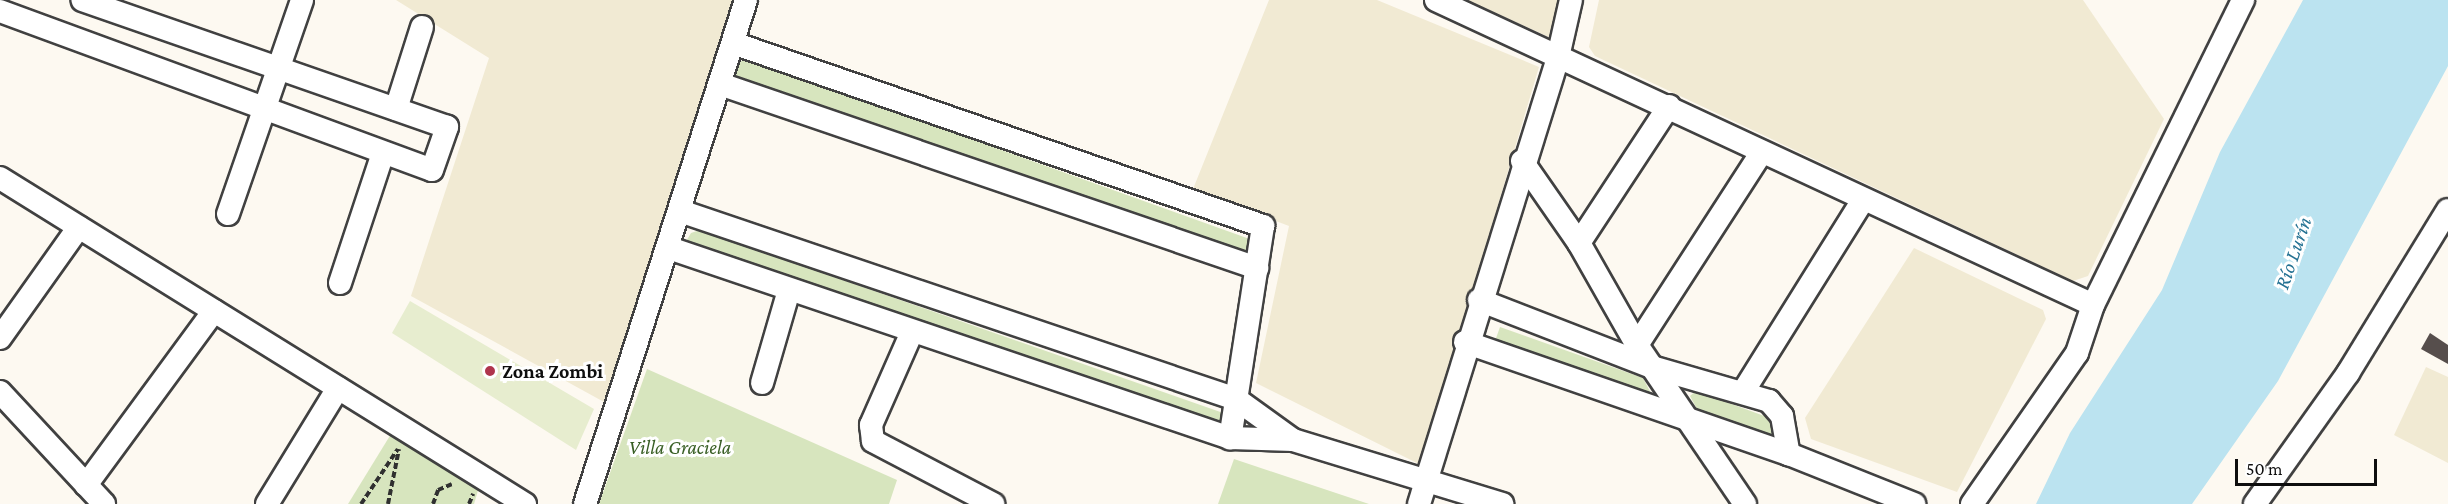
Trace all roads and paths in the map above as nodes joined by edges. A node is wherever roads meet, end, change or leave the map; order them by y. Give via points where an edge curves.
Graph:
1 (83, 0) edge
2 (302, 0) edge
3 (746, 0) edge
4 (1436, 0) edge
5 (1571, 0) edge
6 (2243, 0) edge
7 (0, 11) edge
8 (422, 27) dead end
9 (733, 43) junction
10 (1558, 57) junction
11 (278, 68) junction
12 (720, 84) junction
13 (1669, 106) junction
14 (261, 108) junction
15 (396, 109) junction
16 (1762, 152) junction
17 (383, 153) junction
18 (1522, 161) junction
19 (0, 178) edge
20 (1863, 200) junction
21 (2448, 210) edge
22 (680, 211) junction
23 (228, 214) dead end
24 (79, 227) junction
25 (1579, 243) junction
26 (669, 248) junction
27 (1257, 268) junction
28 (340, 283) dead end
29 (789, 290) junction
30 (1479, 300) junction
31 (2093, 305) junction
32 (214, 311) junction
33 (912, 332) junction
34 (0, 338) edge
35 (1466, 342) junction
36 (1637, 345) junction
37 (1652, 368) junction
38 (762, 383) dead end
39 (338, 388) junction
40 (0, 392) edge
41 (1743, 392) junction
42 (1236, 399) junction
43 (1687, 418) junction
44 (1230, 438) junction
45 (390, 440) dead end
46 (1293, 440) junction
47 (400, 446) junction
48 (1789, 454) junction
49 (449, 483) dead end
50 (86, 485) junction
51 (489, 494) edge
52 (1422, 494) edge
53 (1904, 502) edge
54 (104, 504) edge
55 (267, 504) edge
56 (361, 504) edge
57 (388, 504) edge
58 (433, 504) edge
59 (525, 504) edge
60 (585, 504) edge
61 (993, 504) edge
62 (1502, 504) edge
63 (1745, 504) edge
64 (1972, 504) edge
65 (2255, 504) edge

1 - 11 street
2 - 11 street
3 - 9 street
4 - 10 street
5 - 10 street
6 - 31 street
7 - 14 street
8 - 15 street
9 - 12 street
9 - 27 street via 1263,226
10 - 13 street
10 - 18 street
11 - 14 street
11 - 15 street
12 - 22 street
12 - 27 street
13 - 16 street
13 - 25 street
14 - 17 street
14 - 23 street
15 - 17 street via 447,127 432,170
16 - 20 street
16 - 36 street
17 - 28 street
18 - 25 street
18 - 30 street
19 - 24 street
20 - 31 street
20 - 41 street
21 - 65 street via 2348,373
22 - 26 street
22 - 42 street
24 - 32 street
24 - 34 street
25 - 36 street
26 - 29 street
26 - 60 street
27 - 42 street
29 - 33 street
29 - 38 street
30 - 35 street
30 - 37 street
31 - 64 street via 2077,353
32 - 39 street
32 - 50 street
33 - 44 street
33 - 61 street via 871,425 873,441
35 - 43 street
35 - 52 street
36 - 37 street
37 - 41 street
37 - 43 street
39 - 51 street
39 - 55 street
40 - 50 street
41 - 48 street via 1778,408
42 - 44 street
42 - 46 street
43 - 48 street
43 - 63 street
44 - 46 street
45 - 47 path
46 - 52 street
47 - 56 path
47 - 57 path
48 - 53 street
49 - 58 path via 438,490
50 - 54 street
51 - 59 street
52 - 62 street

